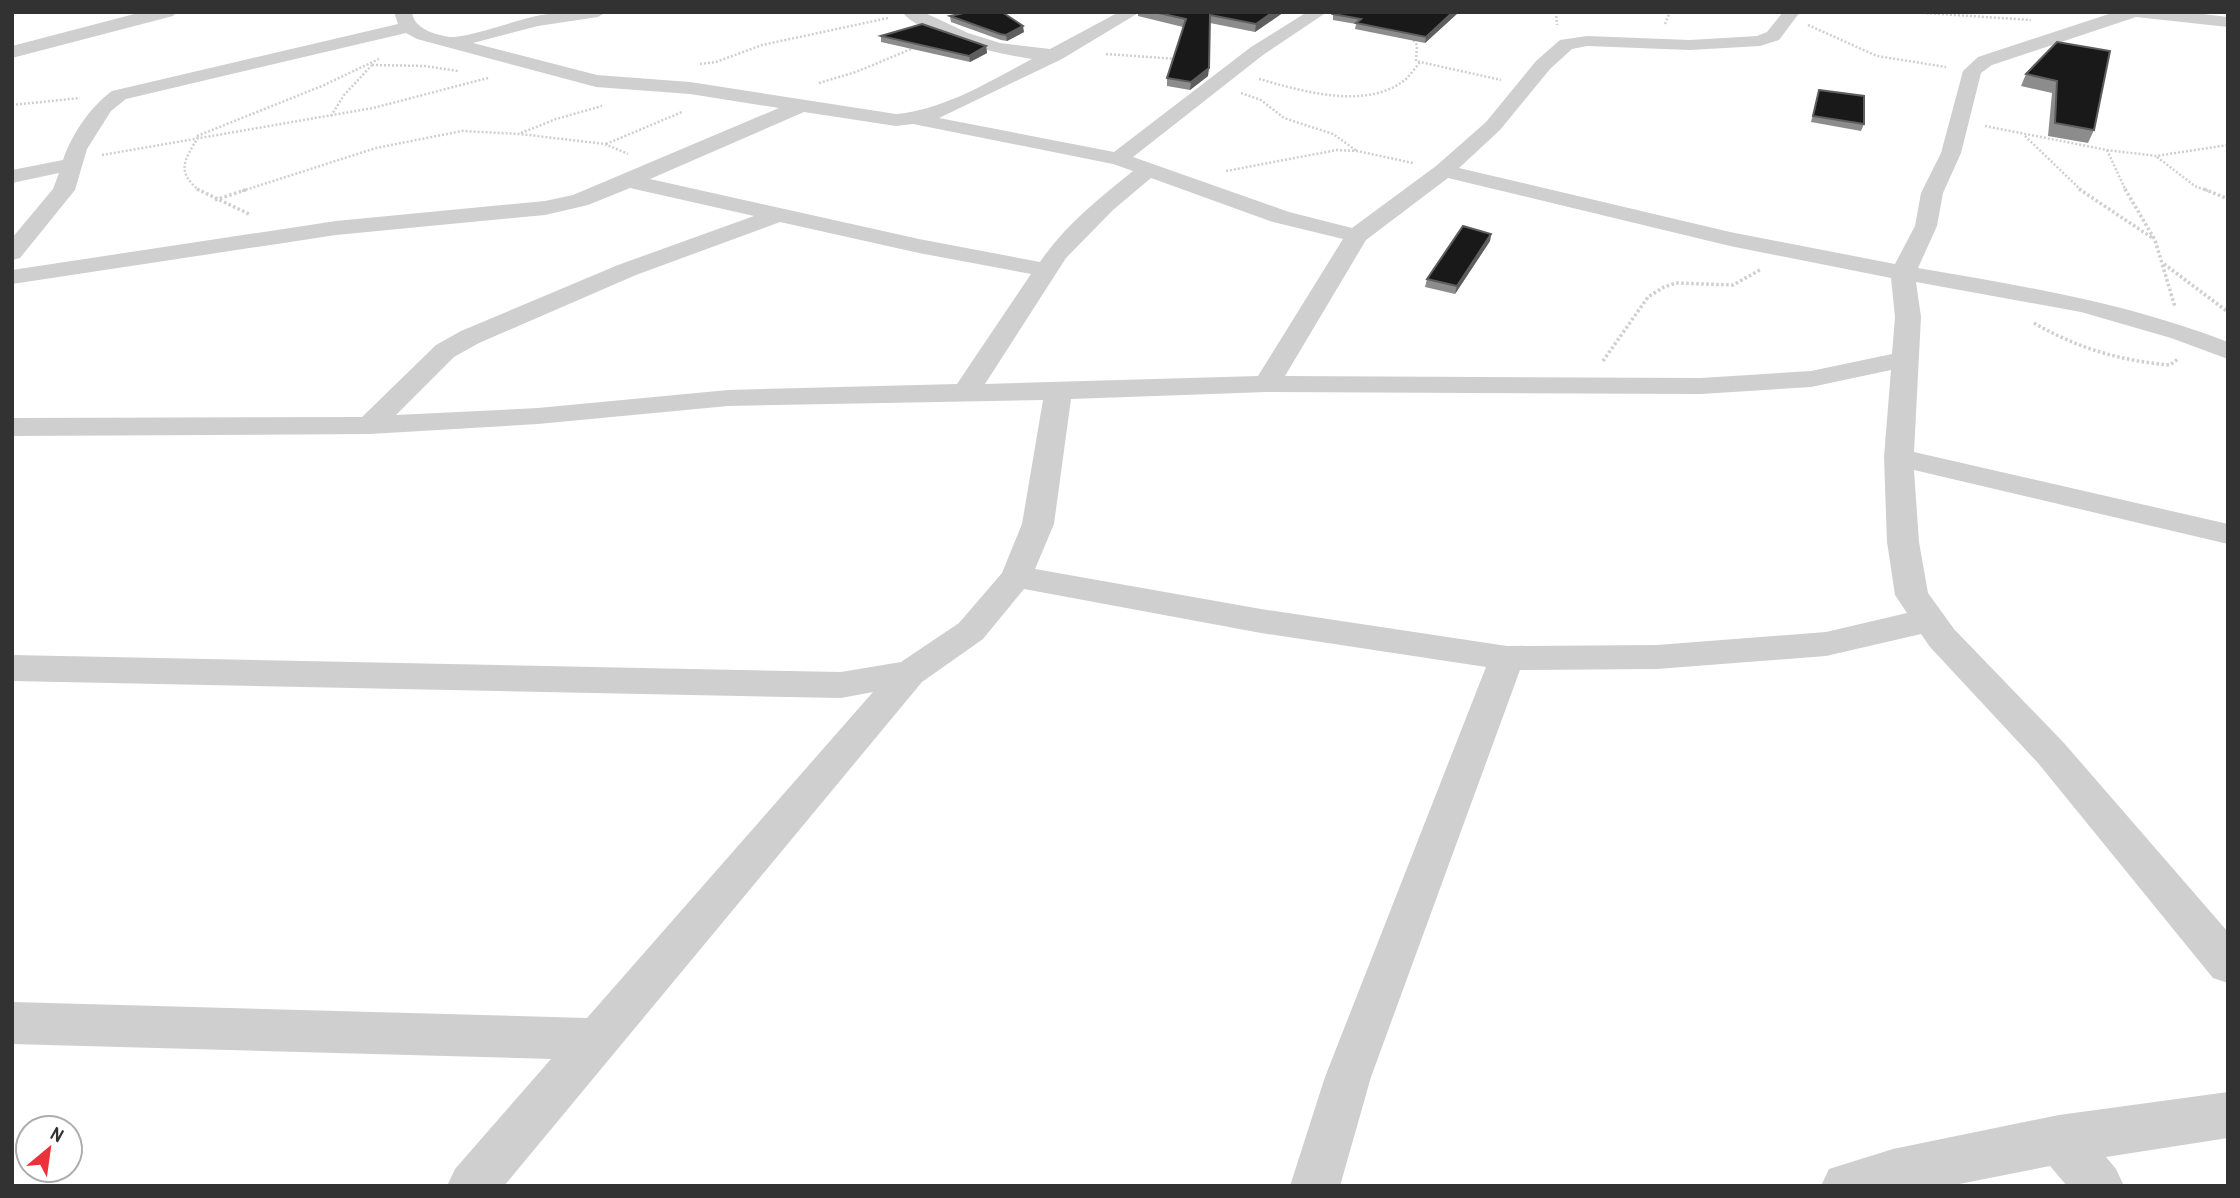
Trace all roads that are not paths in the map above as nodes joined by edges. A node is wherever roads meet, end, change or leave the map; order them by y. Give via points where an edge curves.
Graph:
1 (166, 12) edge
2 (598, 12) edge
3 (1132, 12) edge
4 (1319, 12) edge
5 (2207, 12) edge
6 (913, 13) edge
7 (2150, 13) edge
8 (1790, 14) edge
9 (2226, 22) edge
10 (409, 23) edge
11 (454, 42) junction
12 (12, 52) edge
13 (1029, 61) junction
14 (802, 105) junction
15 (916, 119) junction
16 (1118, 159) junction
17 (73, 163) junction
18 (1149, 169) junction
19 (1444, 172) junction
20 (12, 177) edge
21 (628, 181) junction
22 (778, 215) junction
23 (1357, 236) junction
24 (12, 253) edge
25 (1046, 270) junction
26 (1903, 273) junction
27 (12, 277) edge
28 (2228, 351) edge
29 (1905, 359) junction
30 (1267, 384) junction
31 (1058, 391) junction
32 (966, 392) junction
33 (370, 425) junction
34 (12, 427) edge
35 (1899, 457) junction
36 (2228, 534) edge
37 (1016, 577) junction
38 (1930, 620) junction
39 (1507, 658) junction
40 (12, 668) edge
41 (910, 673) junction
42 (2228, 964) edge
43 (12, 1023) edge
44 (599, 1039) junction
45 (2228, 1115) edge
46 (2059, 1139) junction
47 (472, 1186) edge
48 (1315, 1186) edge
49 (1846, 1186) edge
50 (2099, 1186) edge

1 - 12 street
2 - 11 street
3 - 13 street via 1059,53
4 - 16 street via 1228,73
5 - 9 street
6 - 13 street
7 - 9 street
7 - 26 street via 1985,61 1972,71 1951,153 1932,193 1926,226
8 - 19 street via 1773,36 1760,41 1566,44 1493,126
10 - 11 street
10 - 17 street via 119,95 103,107
11 - 14 street via 596,81
13 - 15 street
14 - 15 street via 881,119
14 - 21 street
15 - 16 street
16 - 18 street
17 - 20 street
17 - 24 street via 64,190
18 - 23 street via 1281,217
18 - 25 street via 1105,205
19 - 23 street
19 - 26 street
21 - 22 street
21 - 27 street via 545,208 337,228
22 - 25 street
22 - 33 street via 627,270 470,337 446,351
23 - 30 street
25 - 32 street
26 - 28 street via 2106,311 2185,333
26 - 29 street via 1908,317
29 - 30 street via 1811,379 1701,386
29 - 35 street
30 - 31 street
31 - 32 street
31 - 37 street via 1038,524
32 - 33 street via 728,398 538,416
33 - 34 street
35 - 36 street
35 - 38 street via 1903,542 1912,595
37 - 39 street via 1261,621
37 - 41 street via 971,631
38 - 39 street via 1826,643 1657,657
38 - 42 street via 2051,753
39 - 48 street via 1348,1077
40 - 41 street via 841,685
41 - 44 street
43 - 44 street
44 - 47 street
45 - 46 street
46 - 49 street via 1923,1165
46 - 50 street

